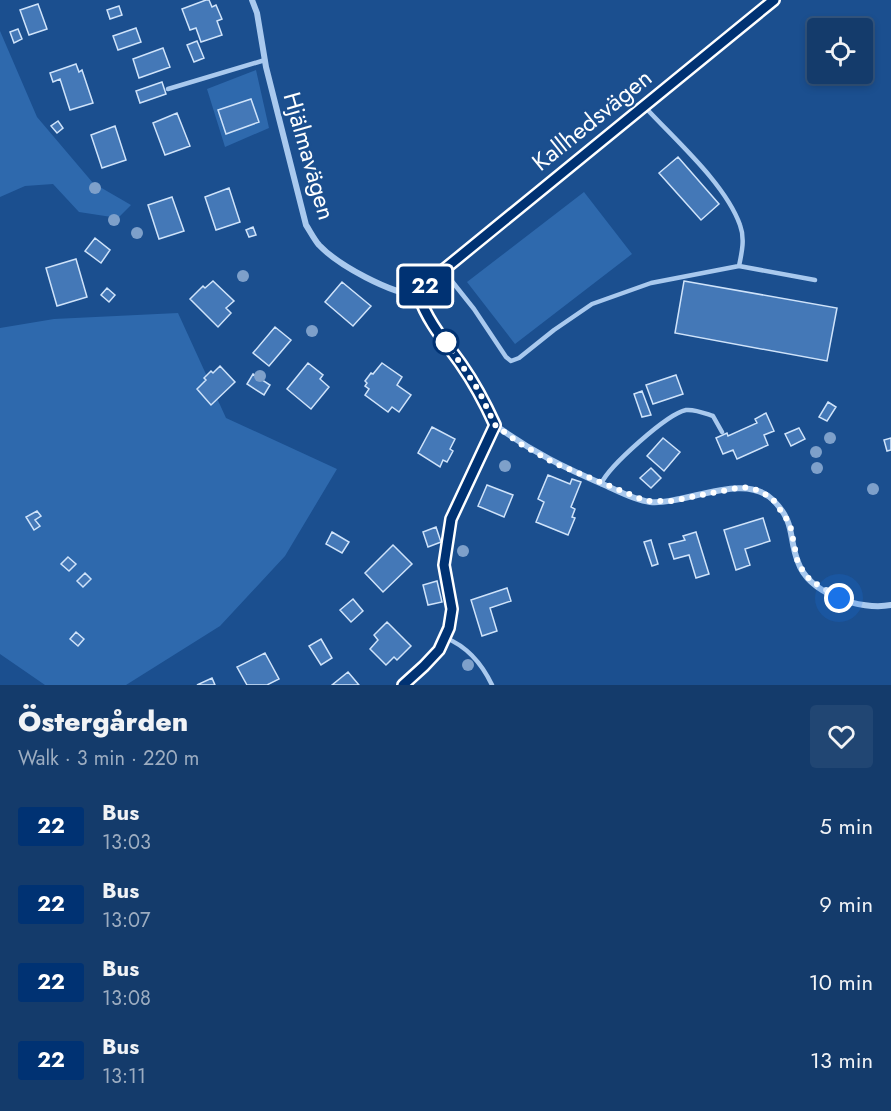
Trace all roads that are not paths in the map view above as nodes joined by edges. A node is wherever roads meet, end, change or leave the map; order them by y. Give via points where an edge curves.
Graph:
1 (252, 0) edge
2 (774, 0) edge
3 (265, 60) junction
4 (168, 88) dead end
5 (644, 105) junction
6 (739, 266) junction
7 (443, 270) junction
8 (815, 280) dead end
9 (419, 296) junction
10 (495, 425) junction
11 (723, 432) dead end
12 (601, 484) junction
13 (891, 605) edge
14 (446, 638) junction
15 (403, 685) edge
16 (492, 685) edge

1 - 3 street, Hjälmavägen
2 - 5 street, Kallhedsvägen
3 - 4 lane
3 - 9 street, Hjälmavägen via 298,199 306,225 318,244 367,278
5 - 6 lane via 730,204 741,226
5 - 7 street, Kallhedsvägen
6 - 7 lane via 651,283 592,304 511,361
6 - 8 lane
7 - 9 street, Kallhedsvägen
9 - 10 street via 479,391
10 - 12 street via 554,463
10 - 14 street via 451,519 444,565 452,609
11 - 12 lane via 713,416 683,411 641,441 611,468
12 - 13 street via 646,501 660,502 743,487 757,490 772,498 784,514 798,564 810,580 839,598 864,607
14 - 15 street
14 - 16 lane via 477,660

